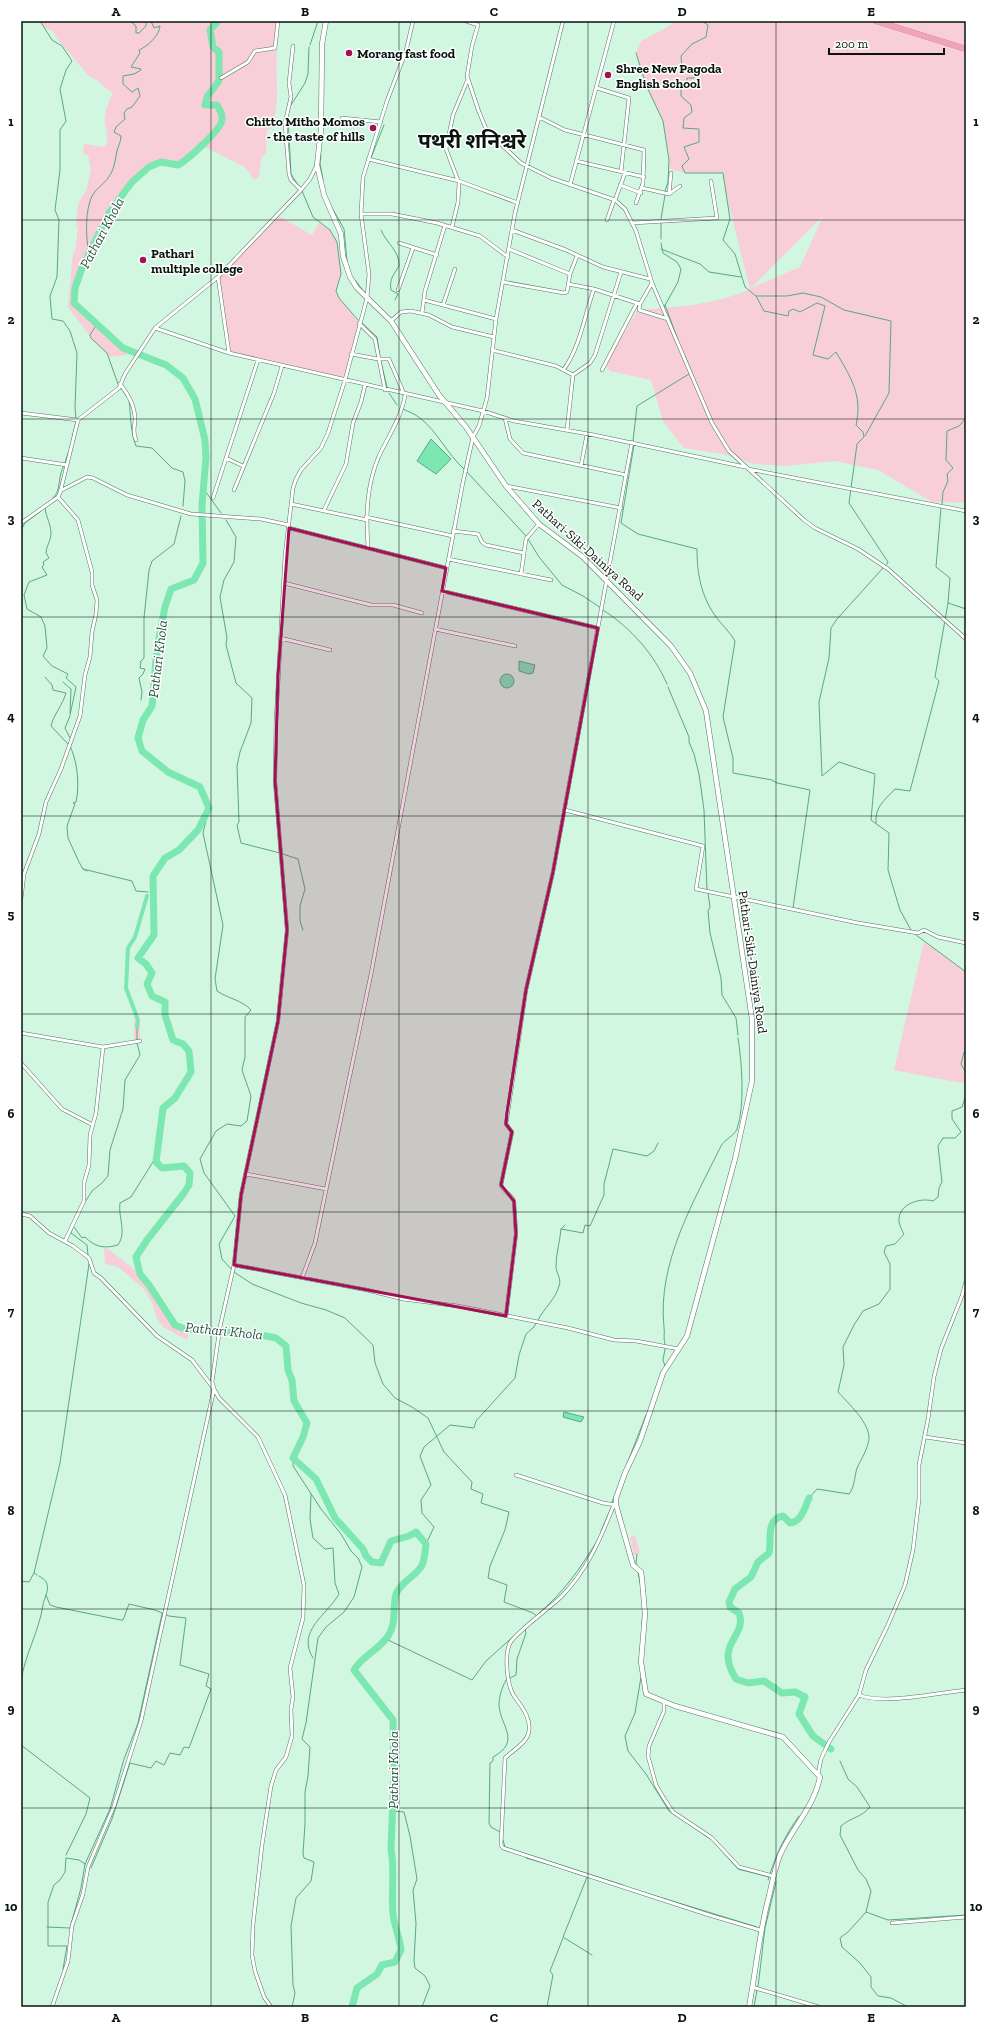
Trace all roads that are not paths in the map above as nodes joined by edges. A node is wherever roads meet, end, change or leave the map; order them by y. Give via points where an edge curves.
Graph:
1 (278, 21) edge
2 (326, 21) edge
3 (413, 21) edge
4 (466, 21) edge
5 (480, 21) edge
6 (563, 21) edge
7 (614, 21) edge
8 (876, 21) edge
9 (478, 25) junction
10 (292, 46) dead end
11 (966, 49) edge
12 (221, 78) dead end
13 (468, 79) junction
14 (597, 88) junction
15 (539, 117) junction
16 (342, 118) dead end
17 (381, 122) junction
18 (583, 135) junction
19 (624, 145) junction
20 (368, 159) junction
21 (576, 161) junction
22 (317, 165) junction
23 (527, 166) junction
24 (623, 172) junction
25 (671, 173) dead end
26 (644, 177) junction
27 (459, 181) junction
28 (712, 181) dead end
29 (570, 185) junction
30 (620, 185) junction
31 (680, 186) dead end
32 (642, 188) junction
33 (301, 190) junction
34 (640, 193) junction
35 (669, 194) junction
36 (614, 200) junction
37 (518, 203) junction
38 (636, 203) dead end
39 (360, 214) junction
40 (607, 220) dead end
41 (632, 223) junction
42 (445, 225) junction
43 (452, 227) junction
44 (512, 230) junction
45 (399, 243) dead end
46 (413, 248) junction
47 (509, 250) junction
48 (436, 255) junction
49 (577, 256) junction
50 (508, 257) junction
51 (455, 270) dead end
52 (621, 272) junction
53 (570, 274) junction
54 (218, 277) junction
55 (650, 279) junction
56 (503, 282) junction
57 (652, 283) junction
58 (568, 284) junction
59 (594, 289) junction
60 (398, 290) dead end
61 (613, 297) junction
62 (367, 298) junction
63 (424, 300) junction
64 (639, 304) junction
65 (443, 305) junction
66 (422, 313) junction
67 (496, 319) junction
68 (668, 319) junction
69 (390, 321) junction
70 (359, 323) junction
71 (155, 328) junction
72 (494, 337) junction
73 (492, 350) junction
74 (229, 353) junction
75 (351, 354) junction
76 (258, 360) junction
77 (378, 360) junction
78 (282, 366) junction
79 (564, 368) junction
80 (602, 370) dead end
81 (573, 375) junction
82 (344, 380) junction
83 (120, 384) junction
84 (365, 385) junction
85 (385, 390) junction
86 (404, 393) junction
87 (446, 403) junction
88 (483, 411) junction
89 (21, 413) edge
90 (505, 418) junction
91 (78, 420) junction
92 (567, 430) junction
93 (587, 434) junction
94 (473, 437) junction
95 (136, 440) dead end
96 (632, 442) junction
97 (21, 458) edge
98 (226, 458) junction
99 (66, 465) junction
100 (243, 466) junction
101 (581, 466) junction
102 (747, 468) junction
103 (626, 475) junction
104 (506, 486) junction
105 (234, 490) dead end
106 (60, 491) junction
107 (58, 497) junction
108 (213, 498) dead end
109 (291, 504) junction
110 (621, 508) junction
111 (324, 510) junction
112 (966, 511) edge
113 (367, 519) junction
114 (21, 523) edge
115 (539, 524) junction
116 (289, 526) junction
117 (453, 532) junction
118 (453, 536) junction
119 (368, 547) junction
120 (524, 553) junction
121 (448, 559) junction
122 (446, 568) junction
123 (521, 574) junction
124 (551, 580) dead end
125 (607, 580) junction
126 (284, 583) junction
127 (442, 591) junction
128 (422, 613) dead end
129 (598, 628) junction
130 (435, 629) junction
131 (280, 638) junction
132 (966, 639) edge
133 (515, 646) dead end
134 (330, 650) dead end
135 (565, 810) junction
136 (22, 883) edge
137 (733, 896) junction
138 (21, 899) edge
139 (966, 943) edge
140 (21, 1033) edge
141 (140, 1041) dead end
142 (103, 1047) junction
143 (21, 1064) edge
144 (93, 1125) junction
145 (246, 1174) junction
146 (326, 1189) junction
147 (21, 1214) edge
148 (64, 1241) junction
149 (234, 1265) junction
150 (302, 1278) junction
151 (966, 1282) edge
152 (506, 1316) junction
153 (679, 1349) junction
154 (214, 1389) junction
155 (925, 1436) junction
156 (966, 1443) edge
157 (516, 1475) dead end
158 (616, 1505) junction
159 (966, 1690) edge
160 (859, 1695) junction
161 (664, 1702) junction
162 (818, 1774) junction
163 (773, 1876) junction
164 (966, 1917) edge
165 (892, 1923) dead end
166 (760, 1930) junction
167 (752, 1988) junction
168 (52, 2007) edge
169 (271, 2007) edge
170 (749, 2007) edge
171 (819, 2007) edge

1 - 12 street via 275,48 255,51 248,62
2 - 22 main road, Pathari-Siki-Dainiya Road via 322,47 321,130
3 - 17 street via 406,51
4 - 9 street
5 - 9 street
6 - 15 street
7 - 14 street
8 - 11 highway
9 - 13 street via 468,66
10 - 33 street via 289,84 291,97 285,123 289,174
13 - 23 street via 487,131
13 - 27 street via 453,115 446,149
14 - 18 street
14 - 19 street via 629,98
15 - 18 street via 558,127
15 - 23 street
16 - 17 street
17 - 20 street
18 - 19 street
18 - 21 street
19 - 24 street
19 - 26 street via 644,150
20 - 27 street
20 - 39 street via 363,177
21 - 24 street
21 - 29 street
22 - 33 street
22 - 62 main road, Pathari-Siki-Dainiya Road via 324,195 341,234 346,269 357,288
23 - 29 street
23 - 37 street
24 - 26 street
24 - 30 street
25 - 35 street
26 - 32 street
27 - 37 street
27 - 43 street via 458,202
28 - 41 street via 717,218
29 - 36 street
30 - 34 street
30 - 36 street
31 - 35 street
32 - 34 street
32 - 35 street
33 - 54 street
34 - 38 street
36 - 40 street
36 - 41 street via 625,209
37 - 44 street
39 - 42 street via 392,214
39 - 62 street via 369,274
41 - 55 street
42 - 43 street
42 - 48 street
43 - 50 street via 480,236
44 - 47 street
44 - 49 street
45 - 46 street
46 - 48 street
46 - 60 street
47 - 50 street
47 - 53 street
48 - 63 street
49 - 52 street
49 - 53 street
50 - 56 street
51 - 65 street
52 - 55 street
52 - 61 street
53 - 58 street
54 - 71 street
54 - 74 street
55 - 57 street
56 - 58 street via 564,293 567,292
56 - 67 street
57 - 64 street
57 - 68 street
58 - 59 street
59 - 61 street
59 - 79 street via 578,343
61 - 64 street
61 - 81 street via 595,355 590,363
62 - 69 main road, Pathari-Siki-Dainiya Road
62 - 70 street
63 - 65 street
63 - 66 street
64 - 68 street via 641,311
64 - 80 street
65 - 67 street
66 - 69 street via 404,311
66 - 72 street via 452,327
67 - 72 street
68 - 102 street via 712,424 729,451
69 - 87 main road, Pathari-Siki-Dainiya Road
70 - 75 street
70 - 77 street via 375,339
71 - 74 street
71 - 83 street
72 - 73 street
73 - 79 street
73 - 88 street via 490,379
74 - 76 street
75 - 77 street
75 - 82 street
76 - 78 street
76 - 98 street
77 - 85 street
77 - 86 street via 389,359
78 - 82 street
78 - 100 street via 274,394
79 - 81 street
81 - 92 street
82 - 84 street
82 - 109 street via 324,442 296,479
83 - 91 street via 109,397
83 - 95 street via 130,397 135,421 133,434
84 - 85 street
84 - 111 street via 353,423 346,464
85 - 86 street
86 - 87 street
86 - 113 street via 396,421 377,464 368,496
87 - 88 street
87 - 94 main road, Pathari-Siki-Dainiya Road
88 - 90 street
88 - 94 street
89 - 91 street
90 - 92 street
90 - 101 street via 510,439 523,453
91 - 99 street
92 - 93 street
93 - 96 street
93 - 101 street
94 - 104 main road, Pathari-Siki-Dainiya Road
94 - 117 street
96 - 102 street
96 - 103 street
97 - 99 street
98 - 100 street
98 - 108 street
99 - 106 street
100 - 105 street
101 - 103 street
102 - 112 street
102 - 132 street via 815,528 858,549 899,578
103 - 110 street
104 - 110 street
104 - 115 main road, Pathari-Siki-Dainiya Road
106 - 107 street
106 - 116 street via 87,477 127,495 191,514 261,519
107 - 114 street
107 - 136 street via 78,520 92,572 92,585 97,600 96,614 80,716 46,802 39,834
109 - 111 street
109 - 116 street
110 - 125 street
111 - 113 street
113 - 118 street
113 - 119 street
115 - 120 street via 526,539
115 - 125 main road, Pathari-Siki-Dainiya Road via 583,557
116 - 119 street
116 - 126 street
117 - 118 street
117 - 120 street via 478,534 486,545
118 - 121 street
119 - 122 street
120 - 123 street
121 - 122 street
121 - 123 street
122 - 127 street
123 - 124 street
125 - 129 street
125 - 137 main road, Pathari-Siki-Dainiya Road via 671,646 690,673 699,693 706,711
126 - 128 street via 371,605 394,605
126 - 131 street
127 - 129 street
127 - 130 street
129 - 135 street
130 - 133 street
130 - 146 street via 371,974
131 - 134 street
131 - 145 street via 275,781 287,930 278,1021
135 - 137 street via 703,846 696,889
135 - 152 street via 526,990 507,1113 506,1124 512,1132 501,1184 502,1190 514,1201 516,1234
136 - 138 street
137 - 139 street via 895,930 918,933 924,930 938,937
137 - 153 main road, Pathari-Siki-Dainiya Road via 752,1019 752,1081 735,1159 697,1306 687,1336
140 - 142 street
141 - 142 street
142 - 144 street
143 - 144 street via 62,1109
144 - 148 street via 89,1165 84,1183 84,1201
145 - 146 street
145 - 149 street
146 - 150 street via 316,1243
147 - 148 street via 30,1216 49,1233
148 - 154 street via 89,1258 94,1273 157,1336 192,1360
149 - 150 street
149 - 154 street via 218,1338 212,1382
150 - 152 street via 403,1299 458,1306
151 - 155 street via 941,1349 934,1376
152 - 153 street via 614,1340 636,1341
153 - 158 main road, Pathari-Siki-Dainiya Road via 664,1372 640,1441 625,1473
154 - 168 street via 141,1721 114,1806 88,1867 83,1894 72,1926 68,1961
154 - 169 street via 226,1406 258,1436 285,1495 304,1585 303,1618 290,1668 293,1697 292,1736 286,1757 276,1770 271,1786 253,1925 252,1955 255,1971 264,1997
155 - 156 street
155 - 160 street via 919,1465 917,1515 905,1585 866,1670
157 - 158 street
158 - 161 main road, Pathari-Siki-Dainiya Road via 633,1565 641,1572 645,1614 641,1662 645,1690 650,1697
158 - 166 street via 597,1547 580,1575 510,1643 510,1687 524,1709 529,1734 525,1742 505,1758 501,1845 503,1848 636,1892
159 - 160 street via 887,1699 865,1698
160 - 162 street via 829,1742 821,1759
161 - 162 main road, Pathari-Siki-Dainiya Road via 783,1737
161 - 163 street via 665,1707 649,1746 648,1756 654,1780 663,1797 673,1812 712,1838 739,1867
162 - 163 main road via 818,1787 804,1817 783,1850
163 - 166 main road
164 - 165 street
166 - 167 main road
167 - 170 main road
167 - 171 street

